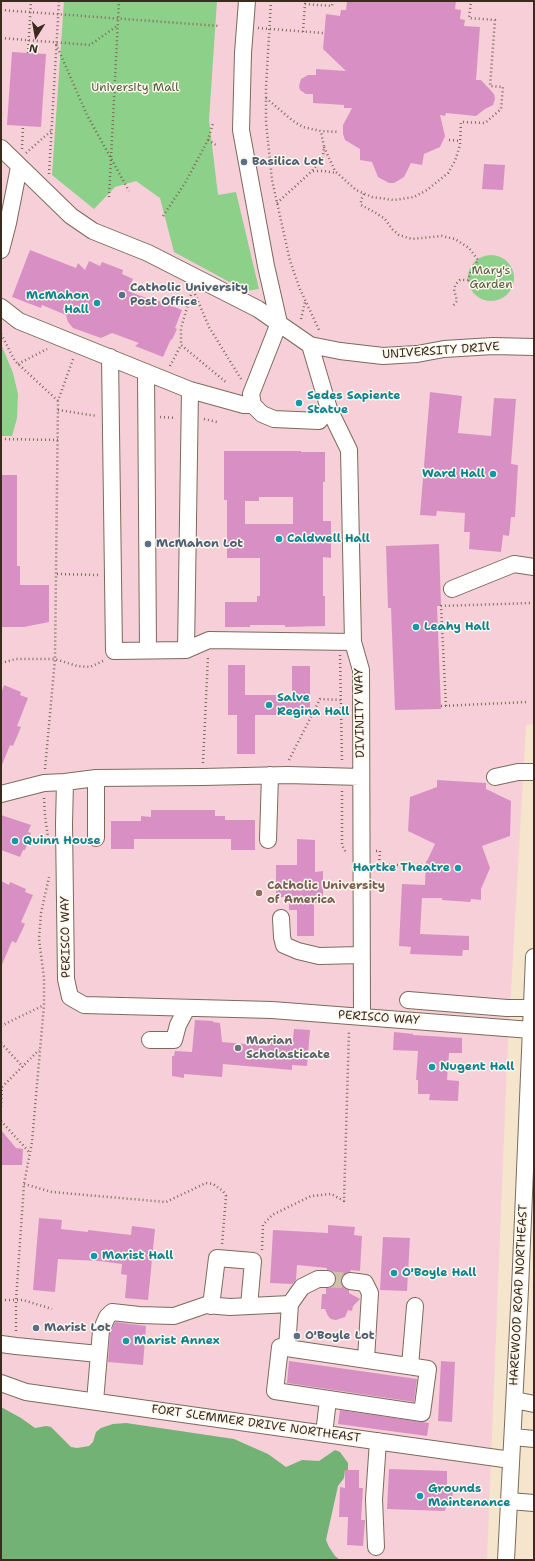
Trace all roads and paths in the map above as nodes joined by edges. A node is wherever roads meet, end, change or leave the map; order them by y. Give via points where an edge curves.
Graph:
1 (32, 1) edge
2 (59, 1) edge
3 (119, 1) edge
4 (247, 1) edge
5 (271, 1) edge
6 (333, 1) edge
7 (471, 1) edge
8 (1, 10) edge
9 (31, 12) junction
10 (58, 14) junction
11 (118, 18) junction
12 (118, 26) junction
13 (220, 26) dead end
14 (269, 29) junction
15 (303, 32) junction
16 (323, 33) dead end
17 (1, 38) edge
18 (29, 41) junction
19 (56, 43) junction
20 (28, 53) dead end
21 (266, 97) junction
22 (213, 123) dead end
23 (23, 126) dead end
24 (51, 131) junction
25 (321, 131) junction
26 (339, 132) dead end
27 (208, 140) junction
28 (449, 140) dead end
29 (460, 141) junction
30 (216, 145) dead end
31 (324, 147) junction
32 (1, 148) edge
33 (22, 149) dead end
34 (111, 158) junction
35 (23, 160) junction
36 (312, 171) junction
37 (337, 173) junction
38 (48, 176) dead end
39 (129, 190) dead end
40 (364, 194) junction
41 (109, 197) dead end
42 (276, 203) junction
43 (163, 216) dead end
44 (1, 250) edge
45 (306, 301) junction
46 (1, 307) edge
47 (452, 307) dead end
48 (302, 319) dead end
49 (279, 323) junction
50 (320, 332) dead end
51 (1, 334) edge
52 (182, 345) junction
53 (310, 345) junction
54 (52, 347) dead end
55 (534, 347) edge
56 (76, 350) junction
57 (110, 357) junction
58 (18, 364) junction
59 (169, 369) dead end
60 (146, 372) junction
61 (242, 379) dead end
62 (227, 383) dead end
63 (190, 390) junction
64 (58, 401) junction
65 (253, 405) junction
66 (329, 409) junction
67 (58, 410) junction
68 (90, 416) dead end
69 (206, 419) dead end
70 (217, 422) dead end
71 (1, 439) edge
72 (58, 440) junction
73 (534, 567) edge
74 (57, 574) junction
75 (113, 576) junction
76 (452, 589) dead end
77 (532, 603) dead end
78 (353, 642) junction
79 (148, 650) junction
80 (186, 650) junction
81 (114, 651) junction
82 (208, 651) dead end
83 (55, 659) junction
84 (1, 663) edge
85 (341, 700) dead end
86 (528, 702) dead end
87 (441, 706) dead end
88 (446, 706) junction
89 (534, 772) edge
90 (270, 775) junction
91 (288, 775) junction
92 (202, 777) junction
93 (361, 777) junction
94 (495, 777) dead end
95 (96, 778) junction
96 (65, 782) junction
97 (44, 783) junction
98 (1, 794) edge
99 (96, 838) dead end
100 (48, 839) dead end
101 (268, 840) dead end
102 (374, 851) dead end
103 (422, 865) dead end
104 (49, 871) dead end
105 (281, 918) dead end
106 (361, 955) junction
107 (534, 957) edge
108 (408, 1000) dead end
109 (44, 1005) junction
110 (187, 1008) junction
111 (532, 1008) junction
112 (356, 1017) junction
113 (1, 1026) edge
114 (531, 1030) junction
115 (150, 1040) dead end
116 (1, 1043) edge
117 (40, 1050) junction
118 (22, 1067) junction
119 (1, 1107) edge
120 (1, 1121) edge
121 (30, 1153) junction
122 (24, 1184) junction
123 (528, 1231) edge
124 (262, 1252) dead end
125 (220, 1258) junction
126 (528, 1263) edge
127 (327, 1279) tunnel mouth
128 (350, 1281) tunnel mouth
129 (1, 1300) edge
130 (16, 1300) junction
131 (290, 1304) junction
132 (212, 1306) junction
133 (250, 1306) junction
134 (415, 1306) dead end
135 (52, 1309) dead end
136 (8, 1345) edge
137 (287, 1348) junction
138 (99, 1354) junction
139 (366, 1360) junction
140 (410, 1366) junction
141 (1, 1383) edge
142 (328, 1400) junction
143 (514, 1400) junction
144 (95, 1401) junction
145 (534, 1404) edge
146 (324, 1434) junction
147 (513, 1437) junction
148 (534, 1439) edge
149 (378, 1441) junction
150 (511, 1460) junction
151 (509, 1500) junction
152 (534, 1503) edge
153 (376, 1547) dead end
154 (506, 1560) edge

1 - 9 path
2 - 10 path
3 - 11 path
4 - 49 street via 241,130
5 - 14 path
6 - 15 path via 332,6 305,4
7 - 29 path via 469,18 495,20 490,86 503,87 501,110 486,123 462,122
8 - 9 path
9 - 10 path
9 - 18 path
10 - 11 path
10 - 19 path
11 - 12 path
11 - 13 path
12 - 19 path via 90,45
12 - 34 path
14 - 15 path
14 - 21 path
15 - 16 path
17 - 18 path
18 - 19 path
18 - 20 path
19 - 24 path
19 - 34 path via 87,115
21 - 25 path via 293,121 303,127
21 - 42 path via 268,151
22 - 27 path
23 - 33 path
24 - 35 path
24 - 38 path
25 - 26 path
25 - 31 path
27 - 30 path
27 - 43 path via 186,183
28 - 29 path
29 - 40 path via 455,161 448,173 427,190 414,197 394,200
31 - 36 path via 322,157
31 - 37 path
32 - 35 street, UNIVERSITY DRIVE
34 - 39 path
34 - 41 path
35 - 44 street
35 - 49 street, UNIVERSITY DRIVE via 71,216 93,231 148,253 258,309
36 - 37 path
36 - 42 path
37 - 40 path
40 - 47 path via 361,205 380,216 399,235 412,238 442,236 455,239 469,248 478,260 470,271 468,280 460,280 456,284 454,288 457,301
42 - 45 path via 290,262
45 - 48 path
45 - 50 path
46 - 56 street via 19,321
49 - 53 street, UNIVERSITY DRIVE
49 - 65 street via 251,394
51 - 58 path
52 - 59 path
52 - 61 path via 181,328 193,288 209,326
52 - 62 path
53 - 55 street, UNIVERSITY DRIVE via 383,356 493,346
53 - 66 street, DIVINITY WAY
54 - 58 path
56 - 57 street
56 - 64 path
57 - 60 street
57 - 75 street
58 - 64 path
60 - 63 street
60 - 79 street
63 - 65 street via 244,405
63 - 80 street
64 - 67 path
65 - 66 street via 262,414 274,419 319,421
66 - 78 street, DIVINITY WAY via 349,450
67 - 68 path
67 - 72 path
69 - 70 path
71 - 72 path
72 - 74 path
73 - 76 street via 514,564
74 - 75 path
74 - 83 path
75 - 81 street
77 - 88 path via 441,606
78 - 80 street via 209,640
78 - 93 street, DIVINITY WAY via 361,670
79 - 80 street
79 - 81 street
81 - 83 path via 100,663 90,667
82 - 92 path
83 - 84 path via 16,659
83 - 97 path
85 - 91 path via 320,699 289,759
86 - 88 path
87 - 88 path
89 - 94 street via 518,772
90 - 91 street
90 - 92 street
90 - 101 street
91 - 93 street
92 - 95 street
93 - 106 street, DIVINITY WAY
95 - 96 street
95 - 99 street
96 - 97 street
96 - 110 street, PERISCO WAY via 66,979 70,997 84,1005
97 - 98 street
97 - 100 path via 44,816
102 - 103 path via 380,851 379,865
104 - 109 path via 39,940 44,978
105 - 106 street via 284,945 319,956
106 - 112 street, DIVINITY WAY
107 - 111 street, HAREWOOD ROAD NORTHEAST
108 - 111 street
109 - 113 path
109 - 117 path
110 - 112 street, PERISCO WAY via 272,1010
110 - 115 street via 174,1040
111 - 114 street, HAREWOOD ROAD NORTHEAST
112 - 114 street, PERISCO WAY
112 - 124 path via 344,1200 331,1194 311,1196 272,1215 263,1225
114 - 123 street, HAREWOOD ROAD NORTHEAST
116 - 118 path
117 - 118 path
117 - 121 path
118 - 119 path via 2,1087
120 - 121 path
121 - 122 path
122 - 125 path via 52,1192 166,1202 206,1183 214,1184 226,1196
122 - 130 path
123 - 126 street, HAREWOOD ROAD NORTHEAST
125 - 132 street via 217,1258
125 - 133 street via 253,1261
126 - 143 street, HAREWOOD ROAD NORTHEAST
127 - 131 street via 318,1279 302,1288
128 - 139 street via 365,1283 370,1292
129 - 130 path
130 - 135 path
130 - 136 path
131 - 133 street
131 - 137 street
132 - 133 street
132 - 138 street via 206,1305 174,1316 112,1312 107,1317 102,1331
134 - 140 street
136 - 138 street
137 - 139 street
137 - 142 street via 280,1348 275,1391
138 - 144 street
139 - 140 street
140 - 142 street via 428,1368 422,1413
141 - 144 street, FORT SLEMMER DRIVE NORTHEAST via 26,1392
142 - 146 street
143 - 145 street
143 - 147 street, HAREWOOD ROAD NORTHEAST
144 - 146 street, FORT SLEMMER DRIVE NORTHEAST
146 - 149 street, FORT SLEMMER DRIVE NORTHEAST
147 - 148 street
147 - 150 street, HAREWOOD ROAD NORTHEAST
149 - 150 street, FORT SLEMMER DRIVE NORTHEAST
149 - 153 street via 374,1499
150 - 151 street, HAREWOOD ROAD NORTHEAST
151 - 152 street
151 - 154 street, HAREWOOD ROAD NORTHEAST

